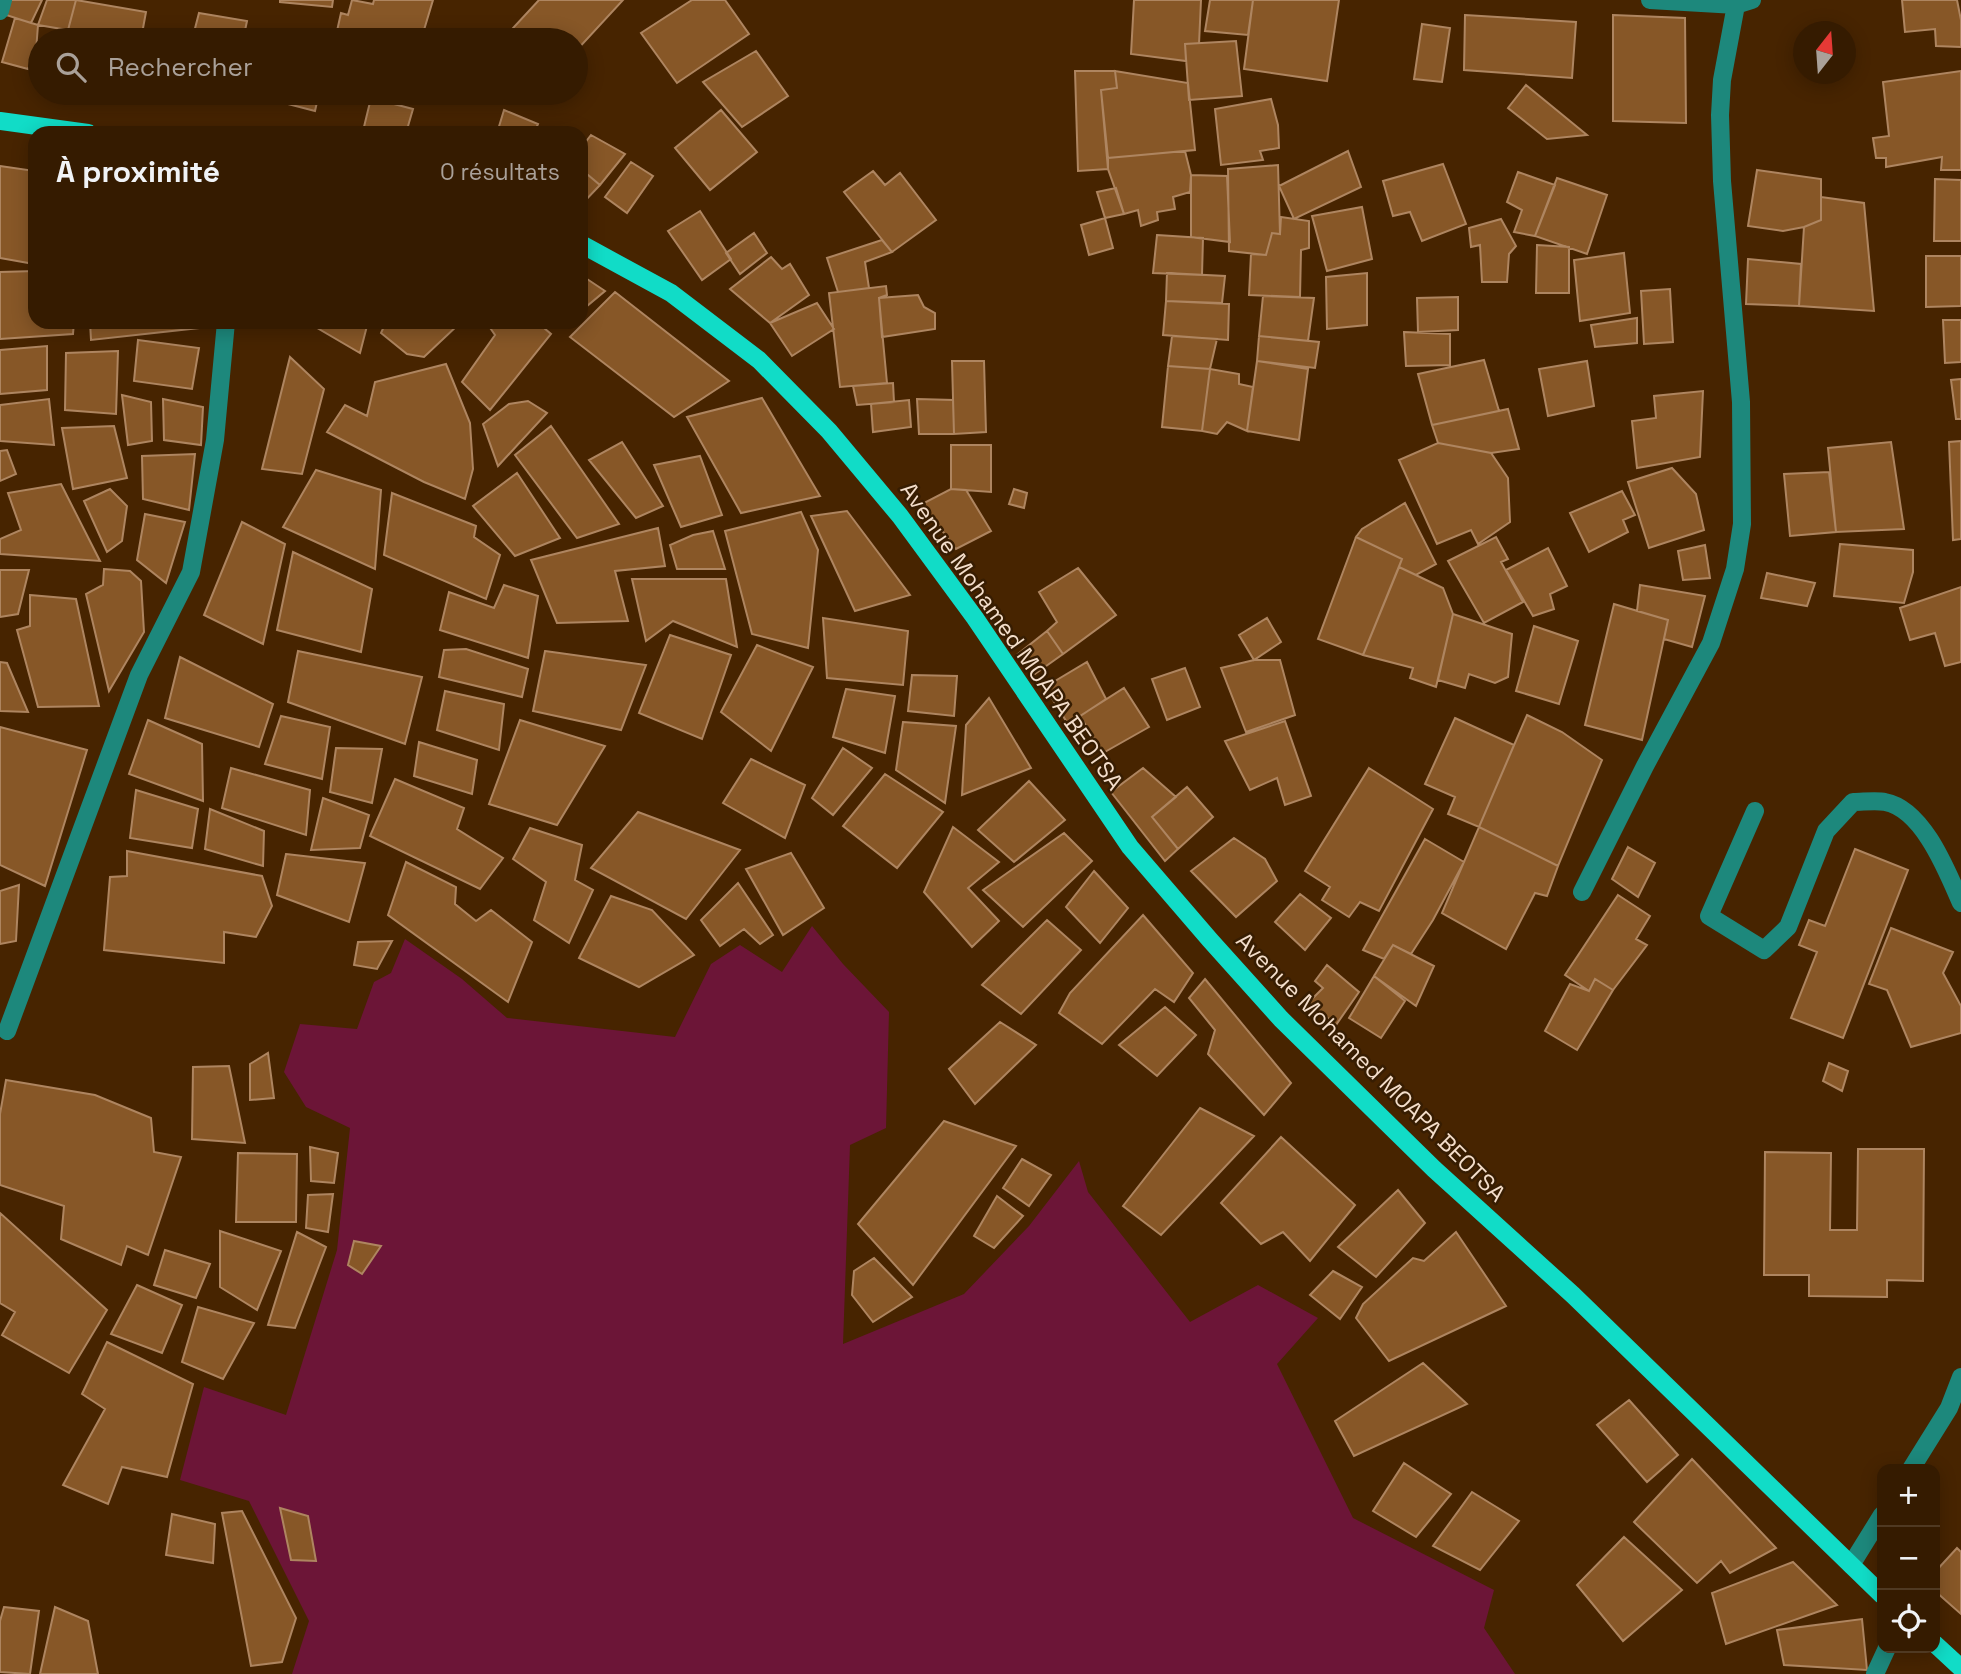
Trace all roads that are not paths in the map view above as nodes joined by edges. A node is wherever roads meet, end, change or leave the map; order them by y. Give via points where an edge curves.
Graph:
1 (3, 0) edge
2 (1650, 0) edge
3 (1744, 2) edge
4 (0, 11) edge
5 (0, 121) edge
6 (37, 126) edge
7 (588, 248) edge
8 (225, 329) edge
9 (1755, 811) dead end
10 (1582, 892) dead end
11 (1961, 903) edge
12 (7, 1031) dead end
13 (1961, 1377) edge
14 (1914, 1464) edge
15 (1877, 1523) edge
16 (1851, 1565) junction
17 (1877, 1590) edge
18 (1940, 1649) edge
19 (1885, 1653) edge
20 (1961, 1668) edge
21 (1875, 1674) edge

1 - 4 street
2 - 3 street
3 - 10 street via 1722,80 1720,115 1741,402 1742,524 1735,569 1712,643
5 - 6 main road
7 - 16 main road, Avenue Mohamed MOAPA BEOTSA via 671,293 759,360 829,431 900,516 975,618 1130,847 1219,950 1434,1169 1573,1295
8 - 12 street via 215,440 191,572 139,676
9 - 11 street via 1709,916 1764,950 1788,927 1826,831 1853,802 1887,802 1915,818
13 - 14 street via 1949,1408
15 - 16 street
16 - 17 main road, Avenue Mohamed MOAPA BEOTSA
18 - 20 main road
19 - 21 street

